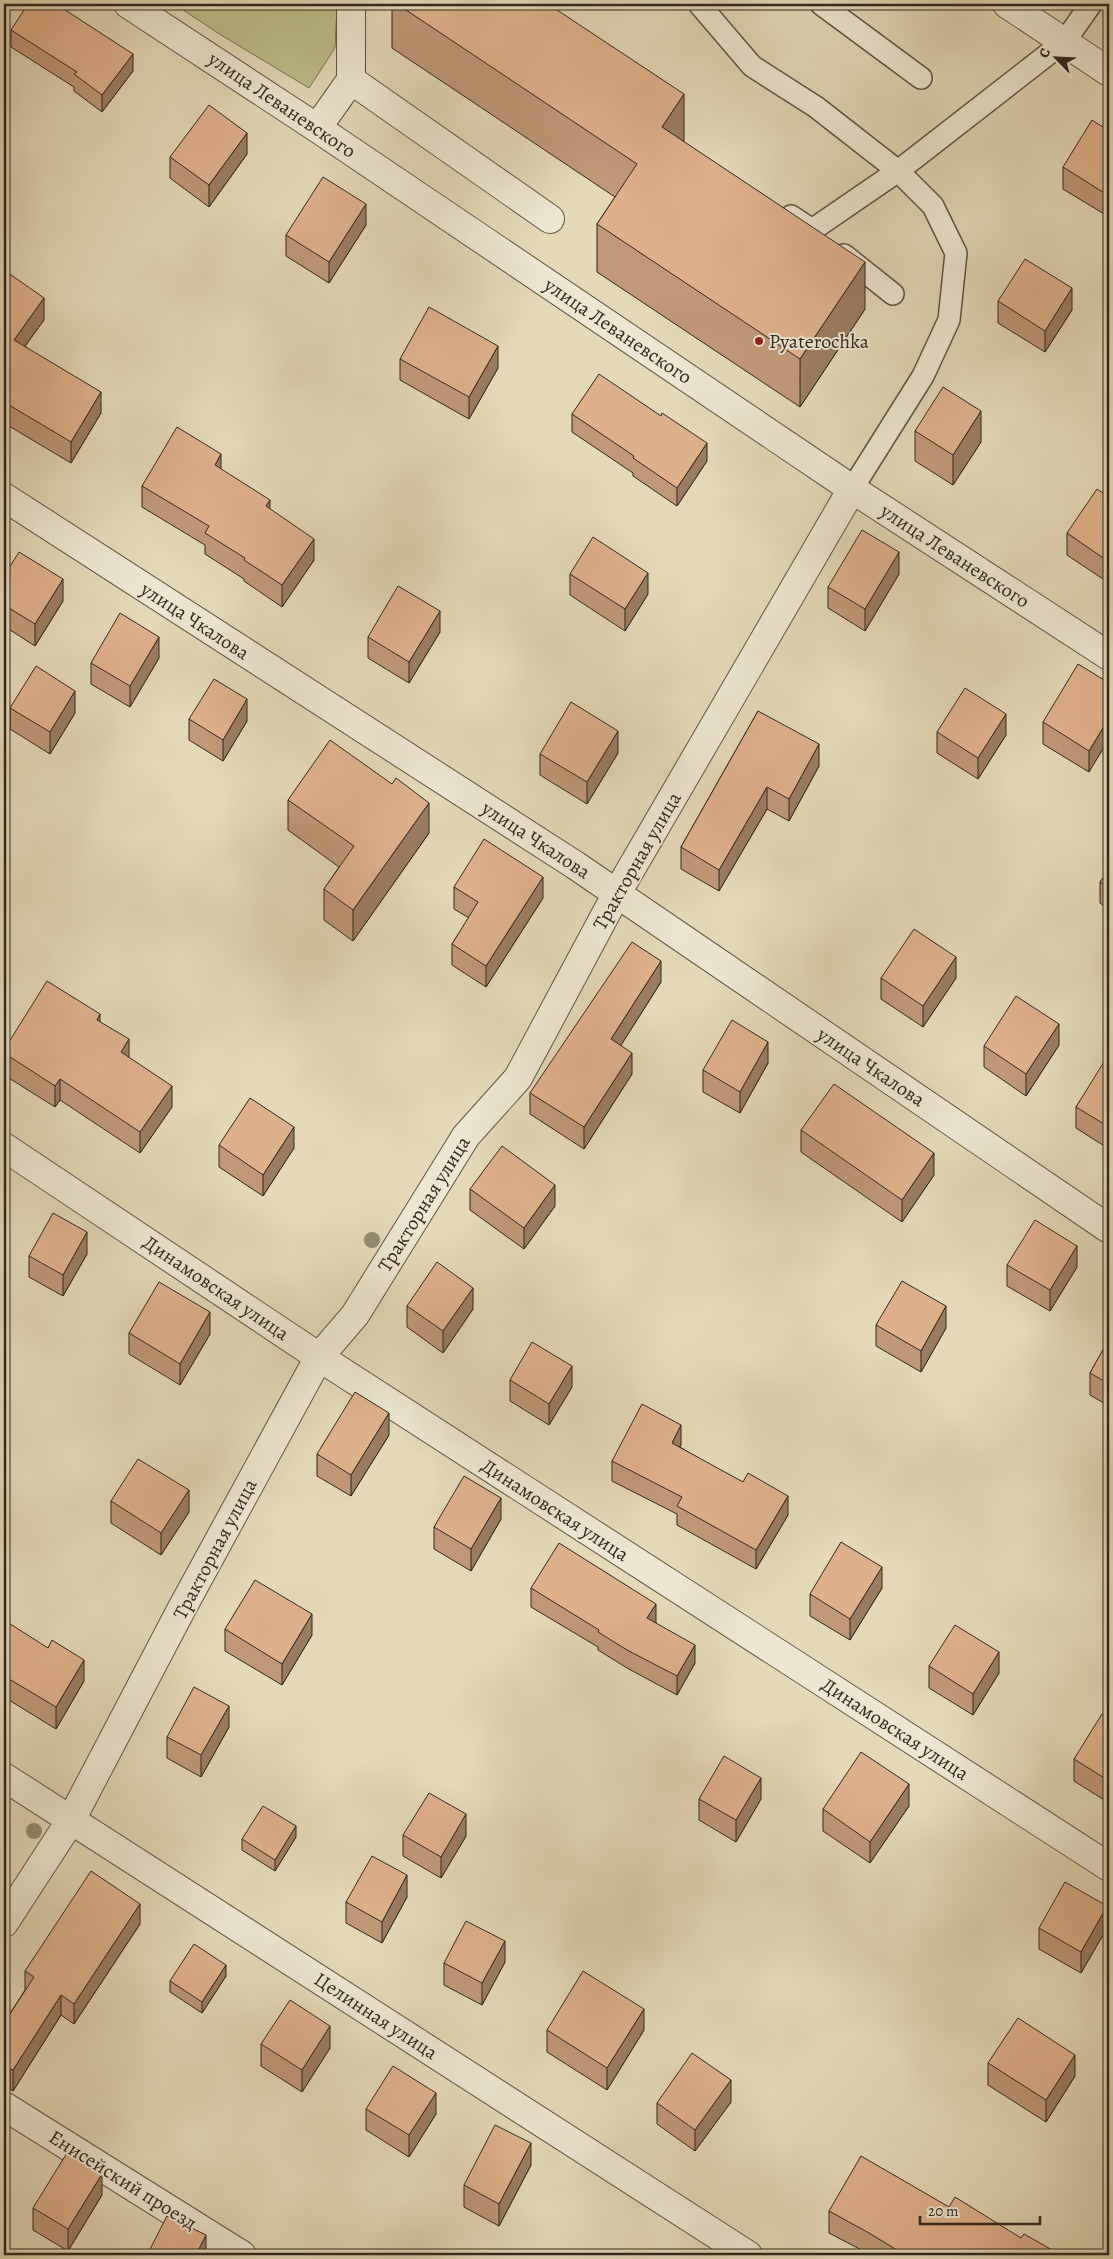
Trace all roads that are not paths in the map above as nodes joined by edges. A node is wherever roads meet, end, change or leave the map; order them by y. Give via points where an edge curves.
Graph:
1 (128, 4) edge
2 (351, 4) edge
3 (699, 4) edge
4 (821, 4) edge
5 (1008, 4) edge
6 (1091, 4) edge
7 (1066, 41) junction
8 (1109, 72) edge
9 (921, 78) dead end
10 (351, 80) junction
11 (317, 128) junction
12 (898, 171) junction
13 (772, 203) edge
14 (550, 219) dead end
15 (812, 230) junction
16 (893, 294) dead end
17 (852, 489) junction
18 (4, 497) edge
19 (1109, 656) edge
20 (617, 893) junction
21 (4, 1147) edge
22 (1109, 1229) edge
23 (319, 1357) junction
24 (4, 1776) edge
25 (71, 1820) junction
26 (1109, 1867) edge
27 (4, 1923) edge
28 (4, 2106) edge
29 (242, 2255) edge
30 (748, 2255) edge

1 - 11 street, улица Леваневского
2 - 10 street
3 - 12 lane via 752,66 816,107
4 - 9 lane
5 - 7 street
6 - 7 lane
7 - 8 street
7 - 12 lane
10 - 11 street
10 - 14 street
11 - 17 street, улица Леваневского
12 - 15 lane
12 - 17 lane via 933,206 956,253 949,320 923,376
13 - 15 lane
15 - 16 lane
17 - 19 street, улица Леваневского
17 - 20 street, Тракторная улица
18 - 20 street, улица Чкалова
20 - 22 street, улица Чкалова
20 - 23 street, Тракторная улица via 518,1078 466,1136 354,1315
21 - 23 street, Динамовская улица
23 - 25 street, Тракторная улица
23 - 26 street, Динамовская улица
24 - 25 street, Целинная улица
25 - 27 street, Тракторная улица
25 - 30 street, Целинная улица
28 - 29 street, Енисейский проезд

